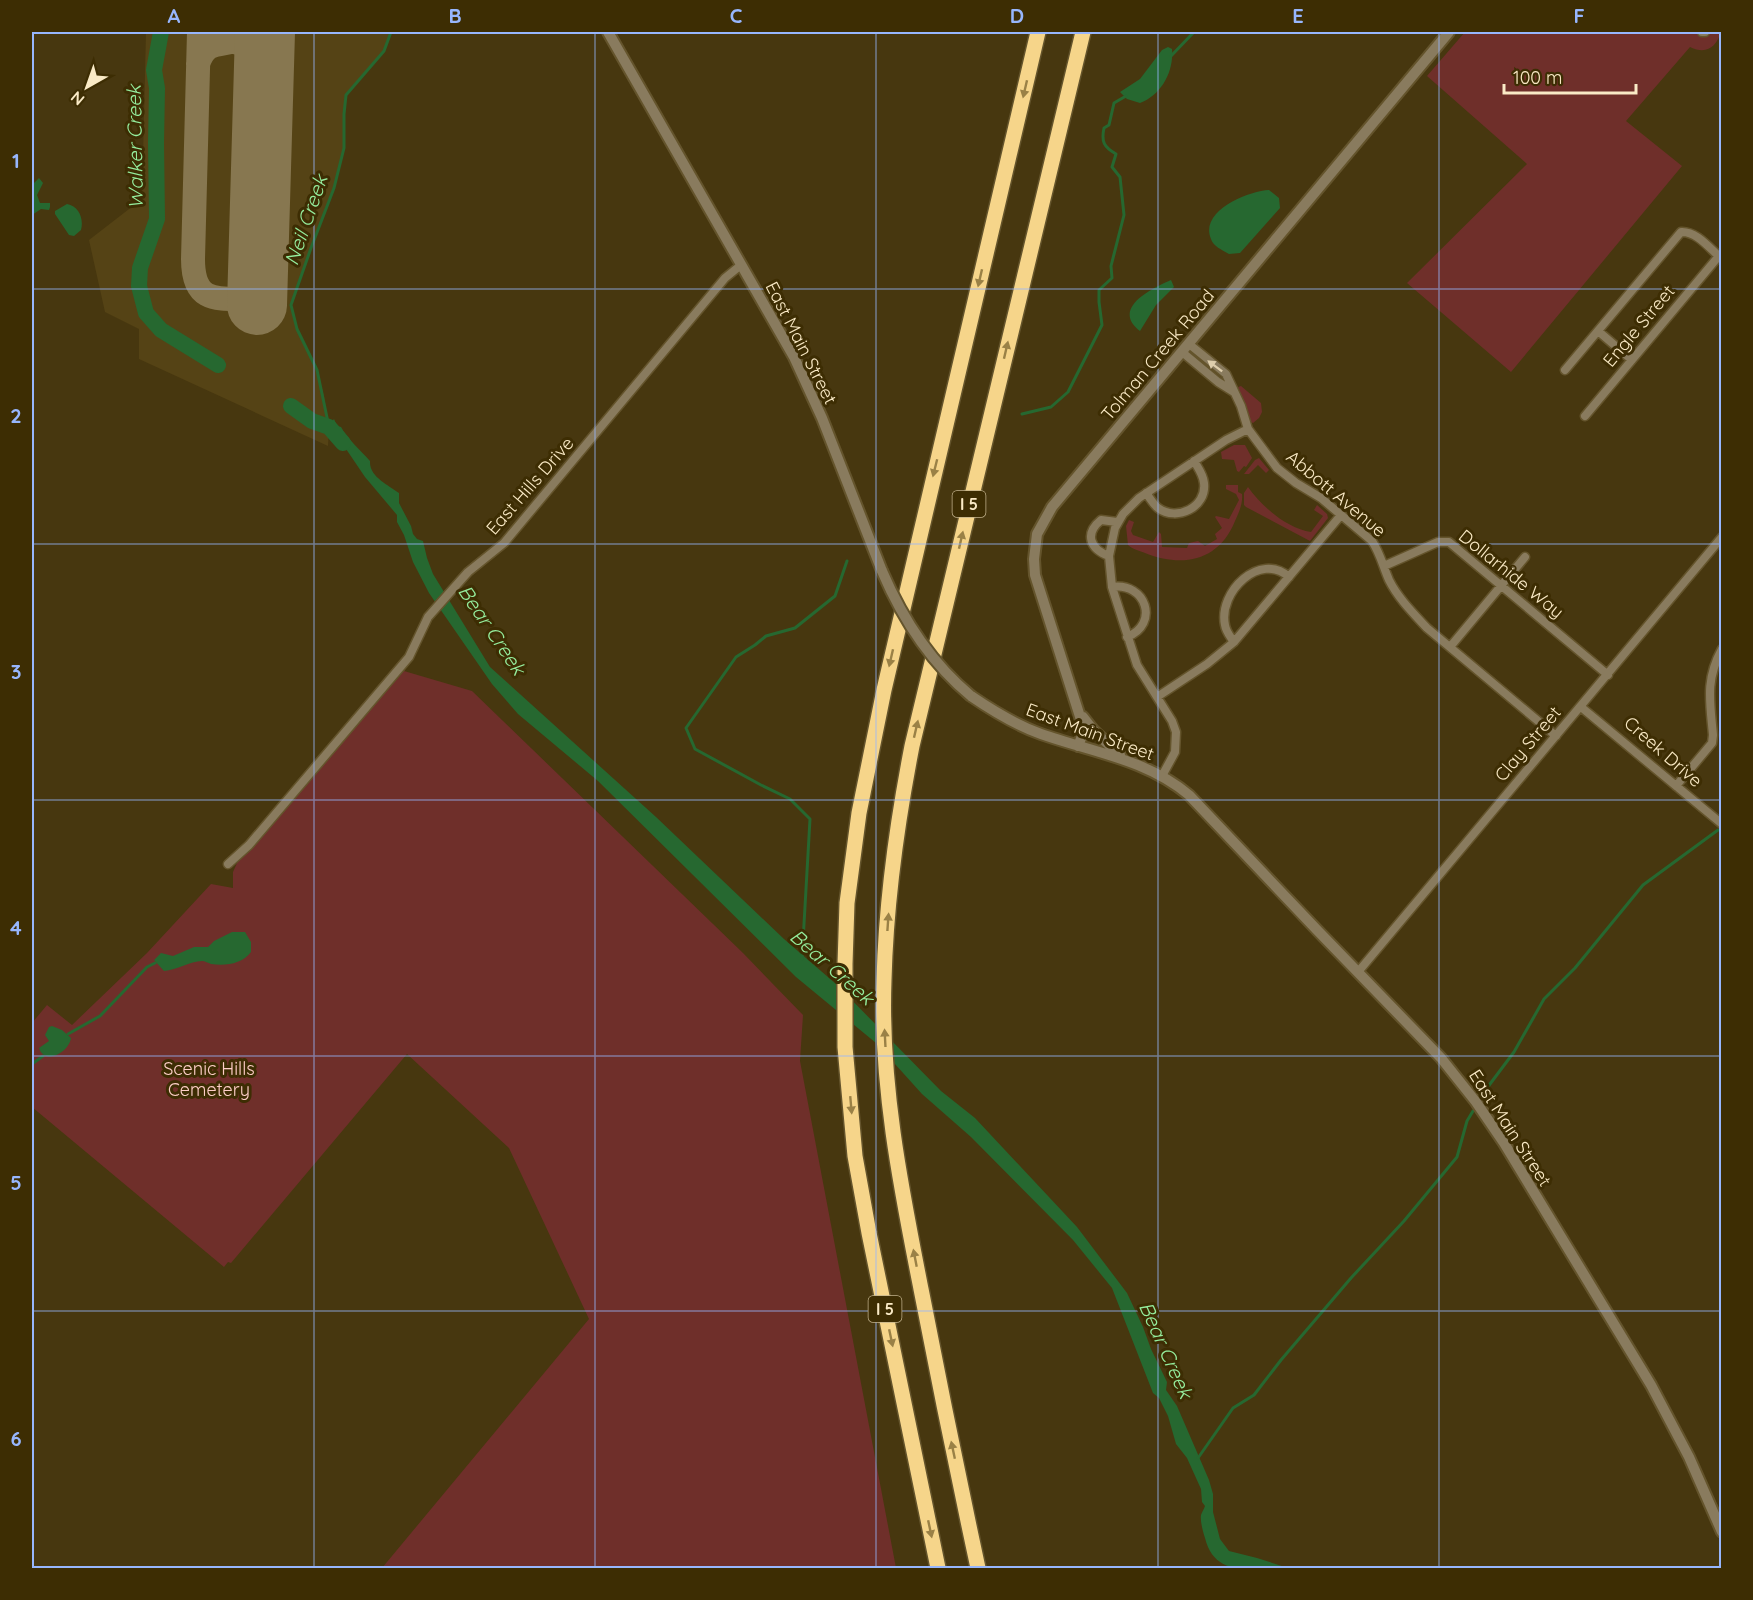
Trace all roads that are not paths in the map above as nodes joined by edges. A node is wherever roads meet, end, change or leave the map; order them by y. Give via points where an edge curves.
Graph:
1 (608, 32) edge
2 (1038, 32) edge
3 (1083, 32) edge
4 (1449, 32) edge
5 (1720, 258) edge
6 (741, 265) junction
7 (1598, 331) junction
8 (1186, 348) junction
9 (1632, 360) junction
10 (1565, 370) dead end
11 (1585, 416) dead end
12 (1248, 429) junction
13 (1194, 461) junction
14 (1146, 493) junction
15 (1341, 515) junction
16 (1117, 522) junction
17 (1722, 537) edge
18 (1109, 556) junction
19 (1526, 557) dead end
20 (1384, 566) junction
21 (1289, 577) junction
22 (1502, 585) junction
23 (1112, 587) junction
24 (1128, 637) junction
25 (1234, 642) junction
26 (1450, 647) junction
27 (1722, 649) edge
28 (1608, 675) junction
29 (1157, 697) junction
30 (1581, 707) junction
31 (1078, 710) junction
32 (1556, 736) junction
33 (1078, 746) junction
34 (1125, 759) junction
35 (1162, 776) junction
36 (1676, 786) junction
37 (1722, 824) edge
38 (228, 864) dead end
39 (1358, 972) junction
40 (1722, 1532) edge
41 (938, 1569) edge
42 (978, 1569) edge

1 - 6 street, East Main Street
2 -> 41 highway, I 5 via 884,690 854,849 844,964 845,1047 855,1156
42 -> 3 highway, I 5 via 896,1159 884,980 898,814
4 - 8 street, Tolman Creek Road
5 - 7 street via 1694,235 1681,232
5 - 9 street, Engle Street
6 - 33 street, East Main Street, bridge via 807,383 882,571 919,641 971,696 1016,724
6 - 38 street, East Hills Drive via 725,278 504,543 468,572 435,609 409,657
7 - 9 street
7 - 10 street
8 - 12 street, Abbott Avenue via 1226,374
8 - 31 street, Tolman Creek Road via 1052,507 1037,534 1035,574
9 - 11 street, Engle Street
12 - 13 street
12 - 15 street, Abbott Avenue via 1278,468
13 - 14 street
13 - 14 street via 1204,484 1202,497 1192,509 1179,514 1165,512
14 - 16 street
15 - 20 street, Abbott Avenue via 1372,541
15 - 21 street
16 - 18 street
16 - 18 street via 1101,520 1091,534 1095,549
17 - 28 street, Clay Street
18 - 23 street
19 - 22 street
20 - 22 street, Dollarhide Way via 1443,541
20 - 26 street, Abbott Avenue via 1412,613
21 - 25 street
21 - 25 street via 1272,568 1242,580 1227,601 1224,623
22 - 26 street
22 - 28 street, Dollarhide Way
23 - 24 street
23 - 24 street via 1134,591 1146,609 1141,628
24 - 29 street via 1137,665
25 - 29 street
26 - 32 street, Abbott Avenue
27 - 36 street via 1709,684 1712,742
28 - 30 street, Clay Street
29 - 35 street via 1176,732 1175,752
30 - 32 street, Clay Street
30 - 36 street, Creek Drive
31 - 33 street, Tolman Creek Road via 1084,731
31 - 34 street
32 - 39 street, Clay Street
33 - 34 street, East Main Street
34 - 35 street, East Main Street
35 - 39 street, East Main Street via 1190,795
36 - 37 street, Creek Drive
39 - 40 street, East Main Street via 1453,1072 1495,1130 1661,1403

